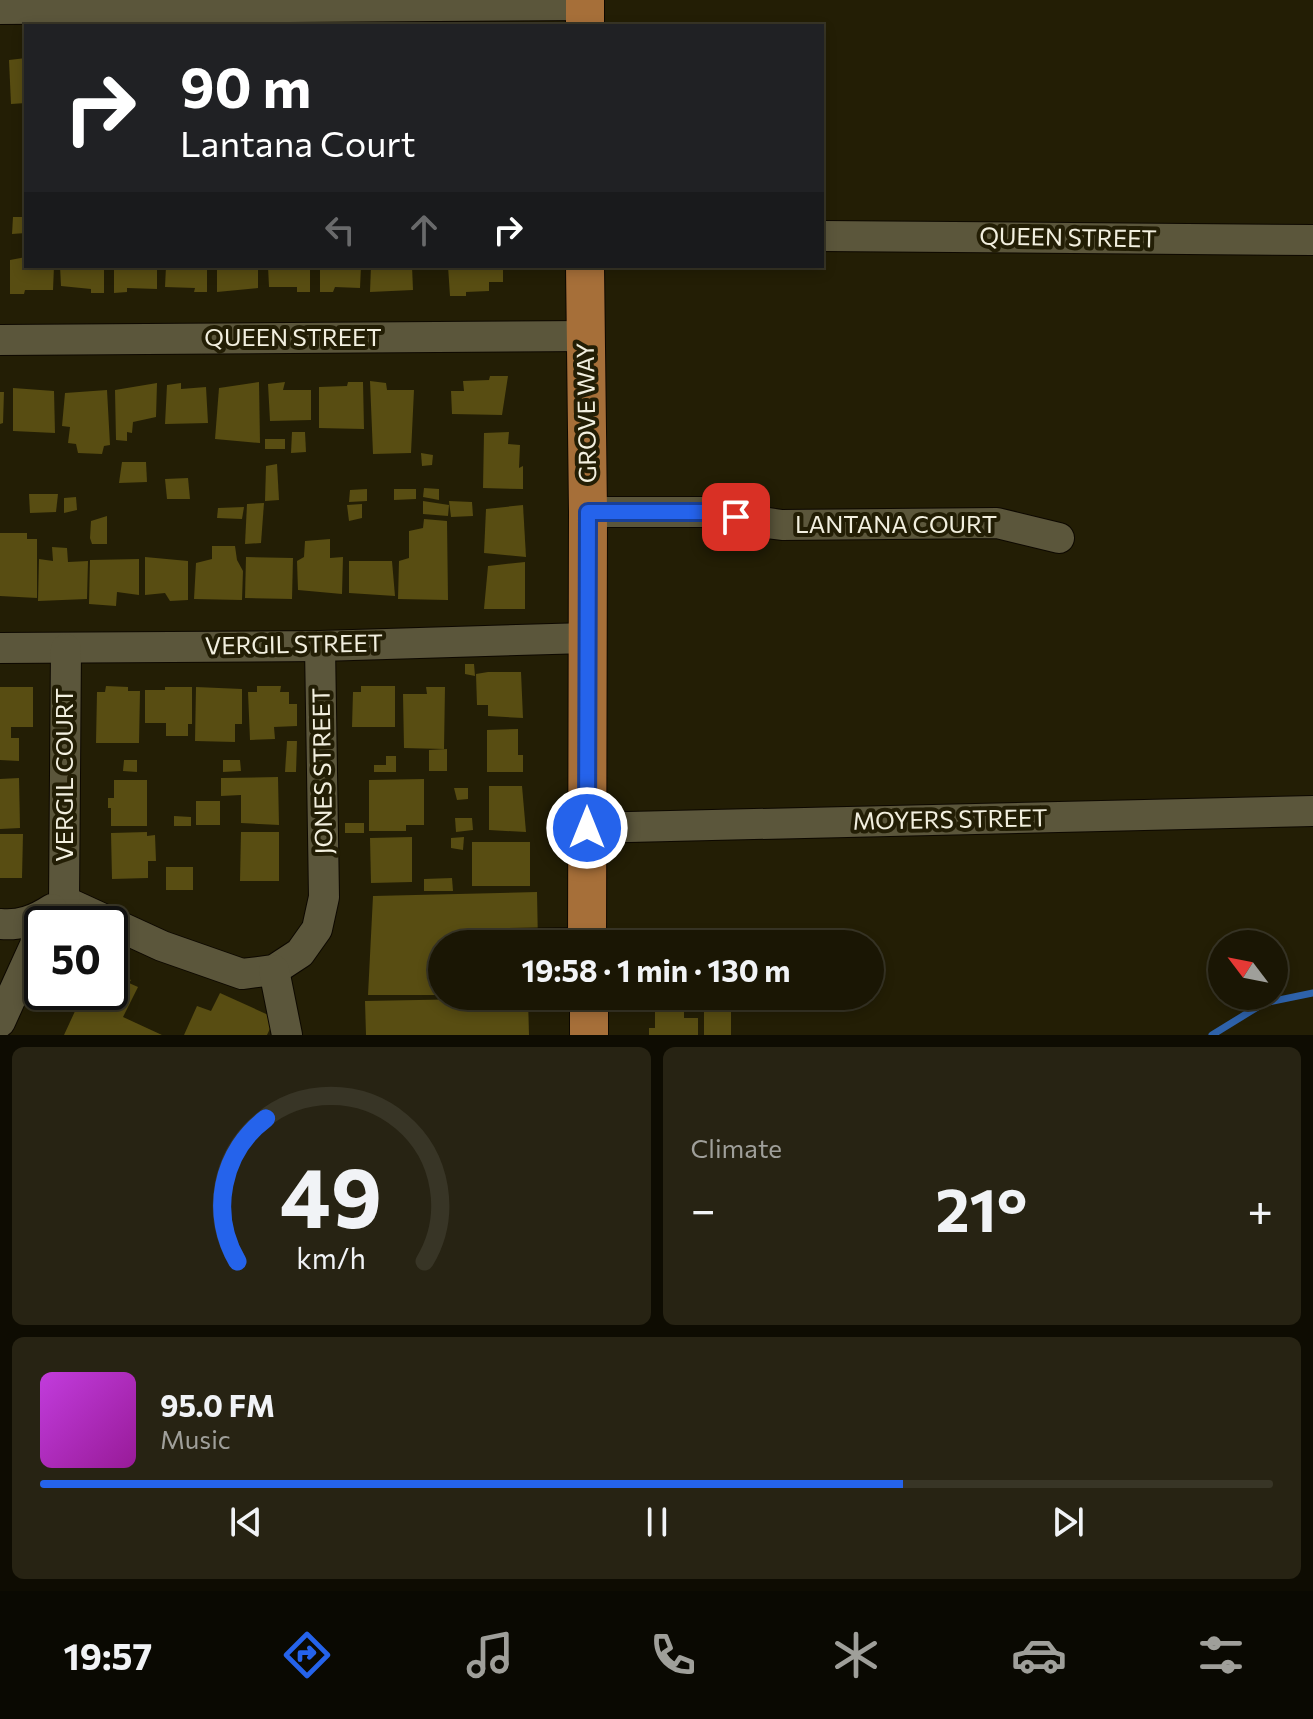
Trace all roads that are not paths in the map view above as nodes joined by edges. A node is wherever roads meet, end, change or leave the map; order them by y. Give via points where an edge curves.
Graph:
1 (0, 9) edge
2 (585, 10) edge
3 (824, 236) edge
4 (1313, 240) edge
5 (585, 268) edge
6 (586, 336) junction
7 (0, 340) edge
8 (588, 512) junction
9 (1059, 538) dead end
10 (587, 638) junction
11 (320, 646) junction
12 (0, 648) edge
13 (66, 649) junction
14 (1313, 811) edge
15 (587, 828) junction
16 (52, 906) edge
17 (24, 922) edge
18 (0, 924) edge
19 (587, 930) edge
20 (128, 935) edge
21 (24, 969) edge
22 (274, 970) junction
23 (589, 1010) edge
24 (0, 1022) edge
25 (286, 1034) edge
26 (589, 1035) edge

1 - 2 street
3 - 4 street, QUEEN STREET
5 - 6 main road, GROVE WAY
6 - 7 street, QUEEN STREET
6 - 8 main road, GROVE WAY
8 - 9 street, LANTANA COURT via 720,512 782,525 997,523
8 - 10 main road, GROVE WAY
10 - 11 street, VERGIL STREET
10 - 15 main road, GROVE WAY
11 - 13 street, VERGIL STREET
11 - 22 street, JONES STREET via 324,897 317,929 300,953
12 - 13 street, VERGIL STREET
13 - 16 street, VERGIL COURT
14 - 15 street, MOYERS STREET
15 - 19 main road, GROVE WAY
17 - 18 street
20 - 22 street via 242,974
21 - 24 street, VERGIL COURT
22 - 25 street
23 - 26 main road

